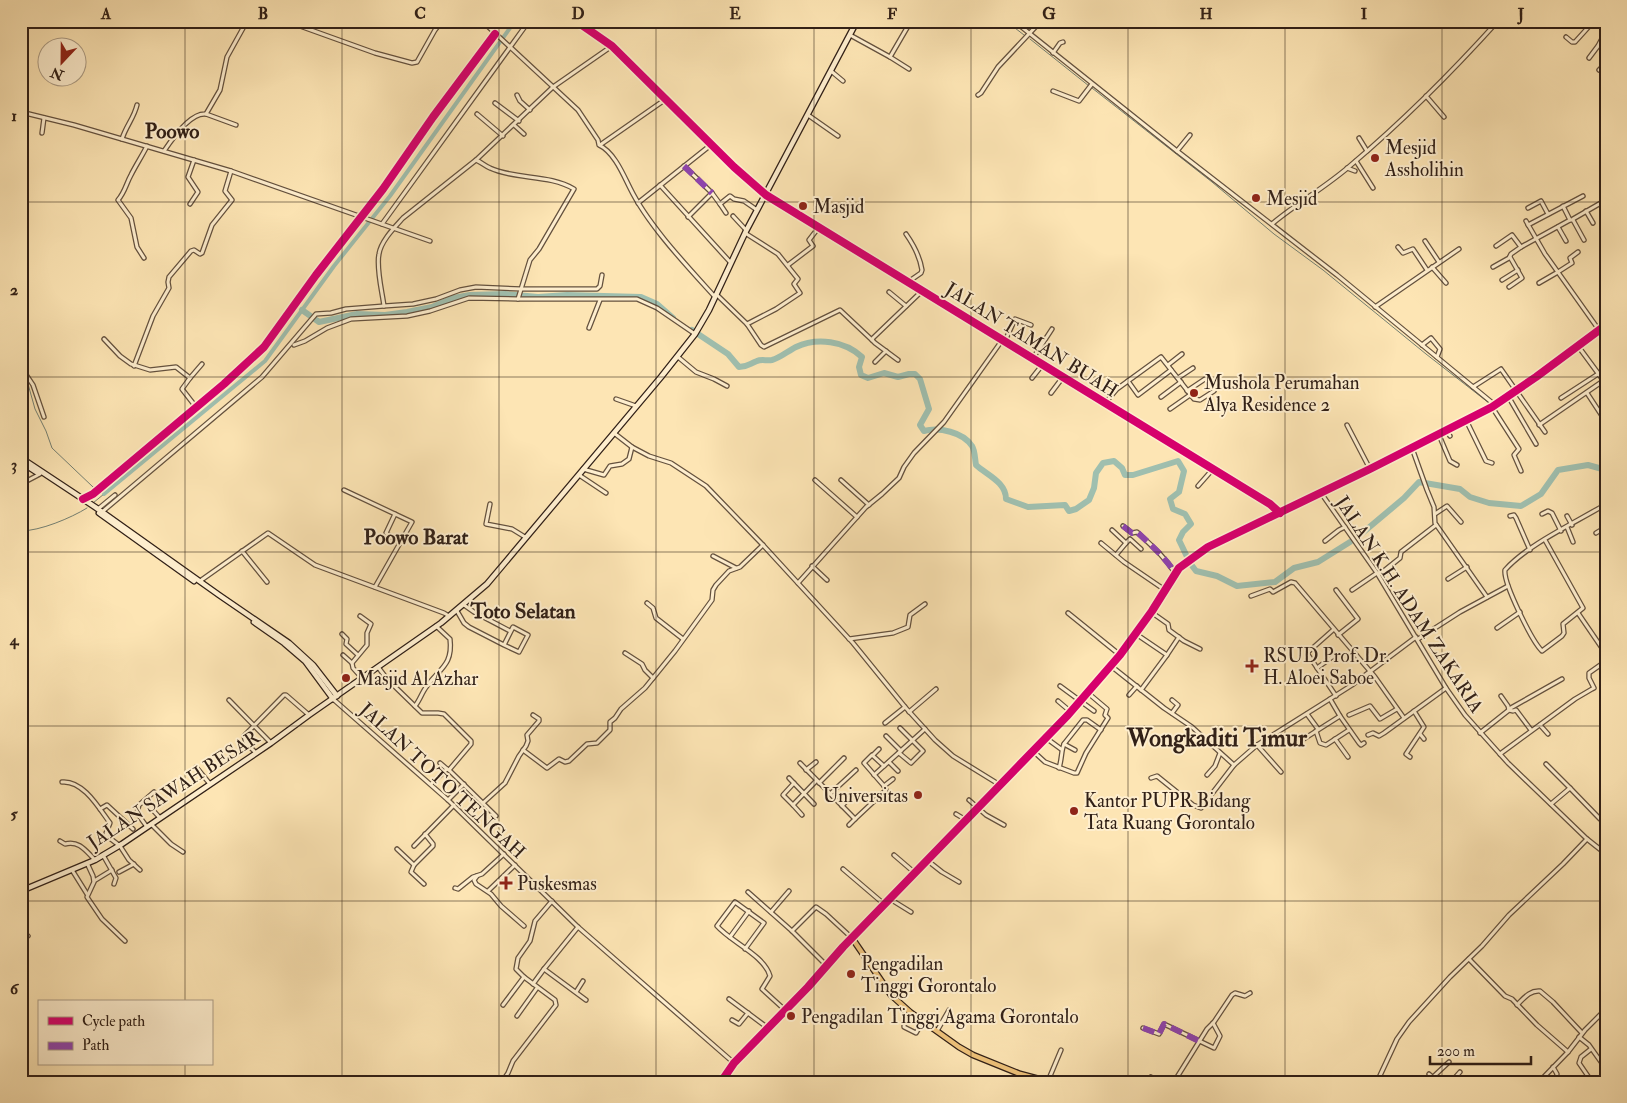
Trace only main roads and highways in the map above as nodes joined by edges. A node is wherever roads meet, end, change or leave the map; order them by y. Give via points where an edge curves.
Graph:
1 (857, 21) edge
2 (1606, 325) edge
3 (21, 458) edge
4 (21, 462) edge
5 (85, 502) junction
6 (99, 510) junction
7 (303, 656) junction
8 (335, 697) junction
9 (21, 891) edge
10 (852, 938) junction
11 (721, 1082) edge
12 (1049, 1082) edge

1 - 8 main road, JALAN SAWAH BESAR via 699,328 678,357 487,584 450,617 363,678 354,679
2 - 10 main road via 1508,396 1448,433 1208,547 1182,564 1153,613 1090,695 1000,785 980,810 966,820 930,862 915,873
3 - 5 main road
4 - 5 main road
5 - 6 main road
6 - 7 main road
6 - 7 main road via 284,639
7 - 8 main road
8 - 9 main road, JALAN SAWAH BESAR via 120,846
10 - 11 main road
10 - 12 main road via 885,987 923,1022 979,1058

